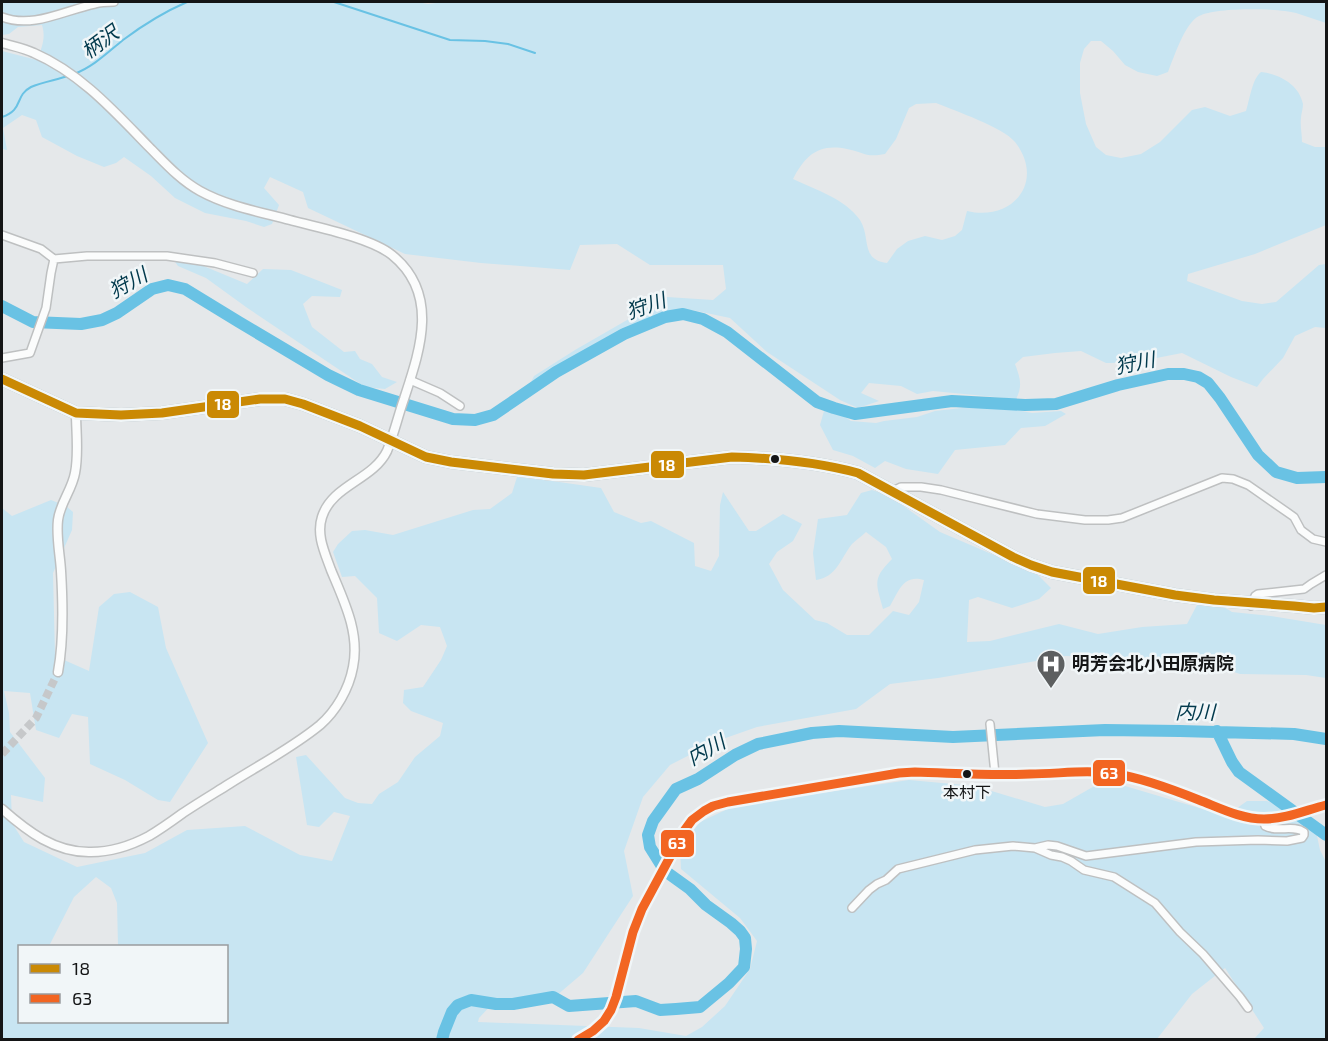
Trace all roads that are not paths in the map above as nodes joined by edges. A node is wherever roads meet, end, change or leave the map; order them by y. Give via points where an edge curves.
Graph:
1 (114, 2) edge
2 (2, 17) edge
3 (2, 43) edge
4 (2, 235) edge
5 (54, 259) junction
6 (253, 273) dead end
7 (2, 358) edge
8 (2, 379) edge
9 (409, 384) junction
10 (460, 406) dead end
11 (76, 413) junction
12 (392, 435) junction
13 (893, 491) junction
14 (1326, 542) edge
15 (1326, 575) edge
16 (1251, 605) junction
17 (1326, 607) edge
18 (58, 672) tunnel mouth
19 (990, 724) dead end
20 (995, 774) junction
21 (1326, 805) edge
22 (2, 809) edge
23 (1268, 819) junction
24 (1035, 848) junction
25 (852, 908) dead end
26 (1248, 1008) dead end
27 (578, 1040) edge

1 - 2 street via 43,19 22,21
3 - 9 street via 31,51 84,83 178,176 203,193 354,238 391,254 407,271 422,304 423,327
4 - 5 street via 41,249
5 - 6 street via 167,256
5 - 7 street via 46,308 34,346 30,353
8 - 11 main road
9 - 10 street via 440,393
9 - 12 street
11 - 12 main road via 162,414 260,399 285,399
11 - 18 street via 75,474 58,520 62,640
12 - 13 main road via 426,457 553,474 584,475 732,457 838,467
12 - 22 street via 376,466 341,491 321,518 323,549 349,614 355,650 348,685 321,724 147,837 119,848 66,850 44,840
13 - 14 street via 921,487 1037,514 1108,520 1222,478 1233,479 1294,517 1301,530 1313,539
13 - 16 main road via 1013,557 1041,568 1175,595
15 - 16 street via 1304,590 1258,594
16 - 17 main road
19 - 20 street
20 - 23 main road via 1119,774 1228,812
20 - 27 main road via 899,773 713,806 692,820 652,887 633,932 611,1010 604,1021
21 - 23 main road
23 - 24 street via 1265,826 1269,828 1300,829 1304,835 1287,841 1196,842 1086,856 1057,846
24 - 25 street via 975,850 898,869
24 - 26 street via 1090,872 1114,877 1155,903

